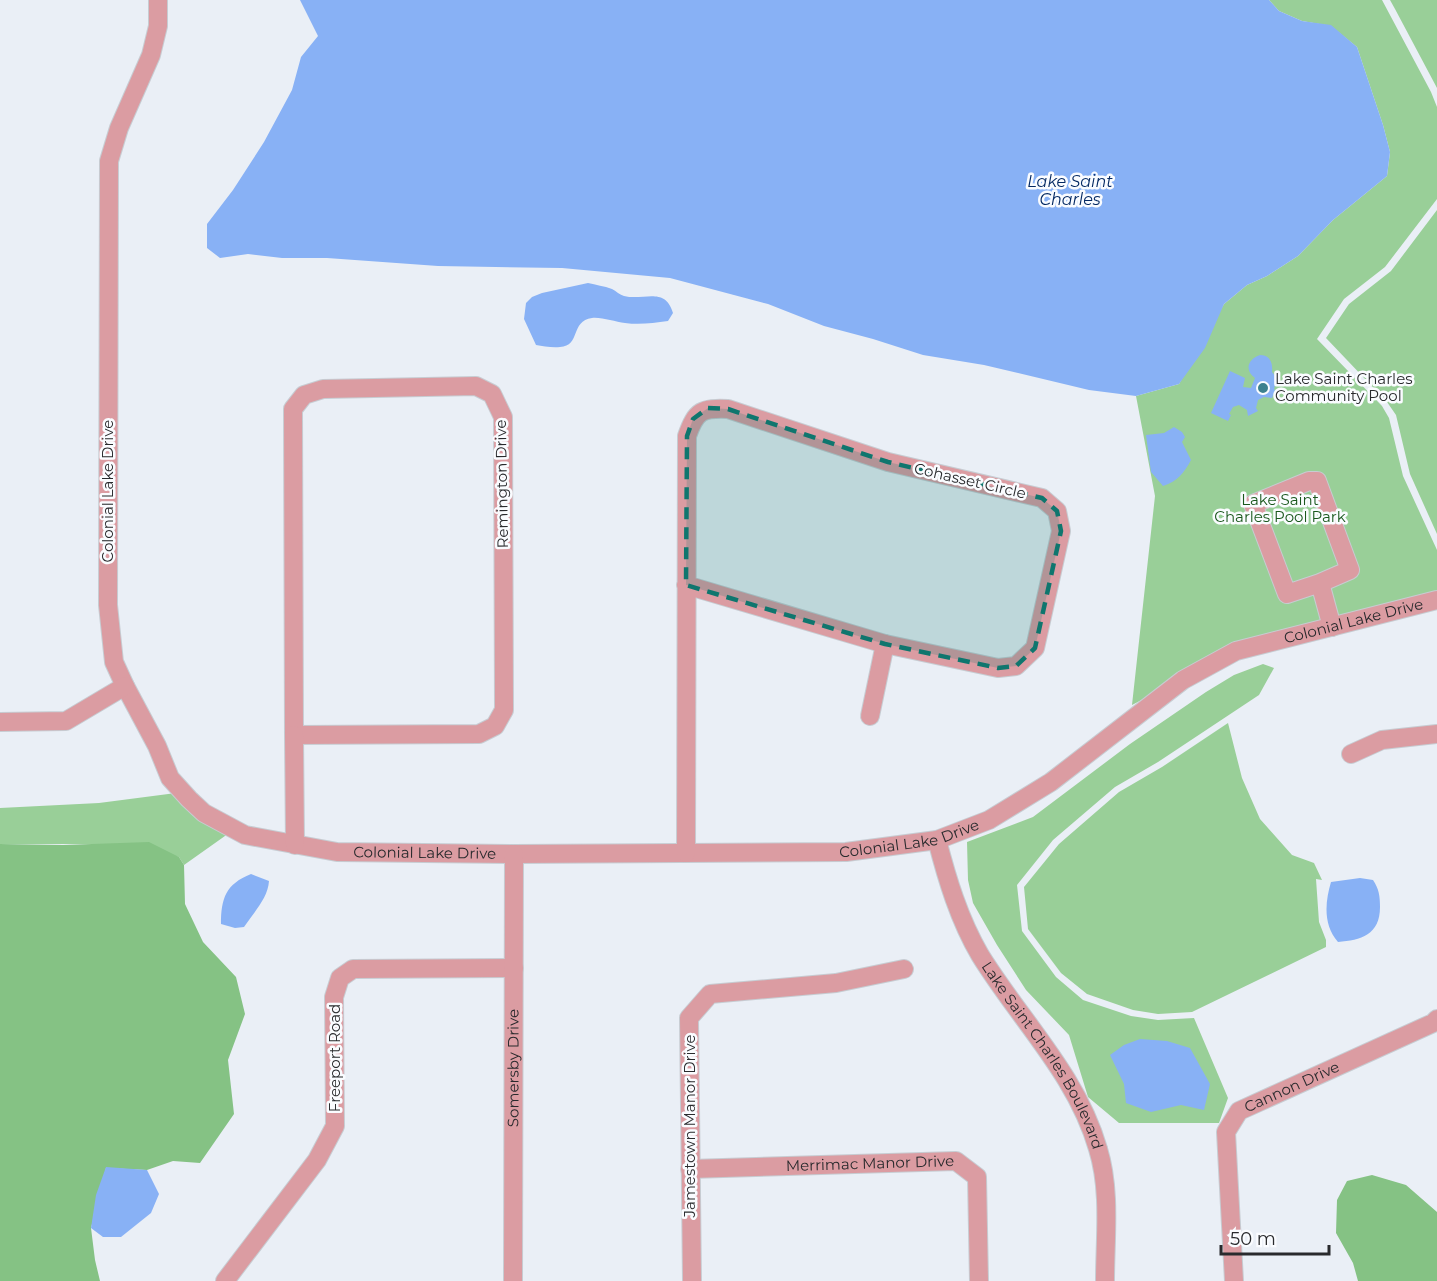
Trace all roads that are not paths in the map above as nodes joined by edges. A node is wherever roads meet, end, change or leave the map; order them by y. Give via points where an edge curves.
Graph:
1 (158, 0) edge
2 (1320, 583) junction
3 (686, 585) junction
4 (1437, 600) edge
5 (1332, 627) junction
6 (885, 644) junction
7 (125, 686) junction
8 (870, 716) dead end
9 (0, 722) edge
10 (294, 735) junction
11 (1437, 735) edge
12 (1351, 754) dead end
13 (937, 840) junction
14 (295, 845) junction
15 (686, 853) junction
16 (514, 854) junction
17 (514, 968) junction
18 (904, 969) dead end
19 (1436, 1024) edge
20 (690, 1169) junction
21 (225, 1281) edge
22 (513, 1281) edge
23 (692, 1281) edge
24 (980, 1281) edge
25 (1105, 1281) edge
26 (1234, 1281) edge

1 - 7 street, Colonial Lake Drive via 158,26 151,55 109,161 108,605 114,662
2 - 2 street via 1350,570 1317,481 1253,504 1287,594
2 - 5 street
3 - 6 street, Cohasset Circle
3 - 6 street, Cohasset Circle via 687,436 693,419 708,408 728,410 888,462 1042,498 1057,511 1061,531 1035,648 1016,666 998,668
3 - 15 street, Cohasset Circle
4 - 5 street, Colonial Lake Drive
5 - 13 street, Colonial Lake Drive via 1236,651 1183,680 1051,782 989,820
6 - 8 street
7 - 9 street via 66,721
7 - 14 street, Colonial Lake Drive via 170,778 189,799 204,813 244,835
10 - 10 street, Remington Drive via 293,409 304,395 323,389 476,386 492,394 503,417 504,710 495,726 478,734
10 - 14 street, Remington Drive
11 - 12 street via 1382,740
13 - 15 street, Colonial Lake Drive via 846,852
13 - 25 street, Lake Saint Charles Boulevard via 962,919 980,954 1068,1080 1085,1113 1104,1173
14 - 16 street, Colonial Lake Drive via 337,852
15 - 16 street, Colonial Lake Drive
16 - 17 street, Somersby Drive
17 - 21 street, Freeport Road via 353,969 340,978 334,997 335,1126 317,1160
17 - 22 street, Somersby Drive
18 - 20 street, Jamestown Manor Drive via 836,983 710,994 689,1018
19 - 26 street, Cannon Drive via 1239,1111 1226,1132
20 - 23 street, Jamestown Manor Drive
20 - 24 street, Merrimac Manor Drive via 956,1161 977,1177

